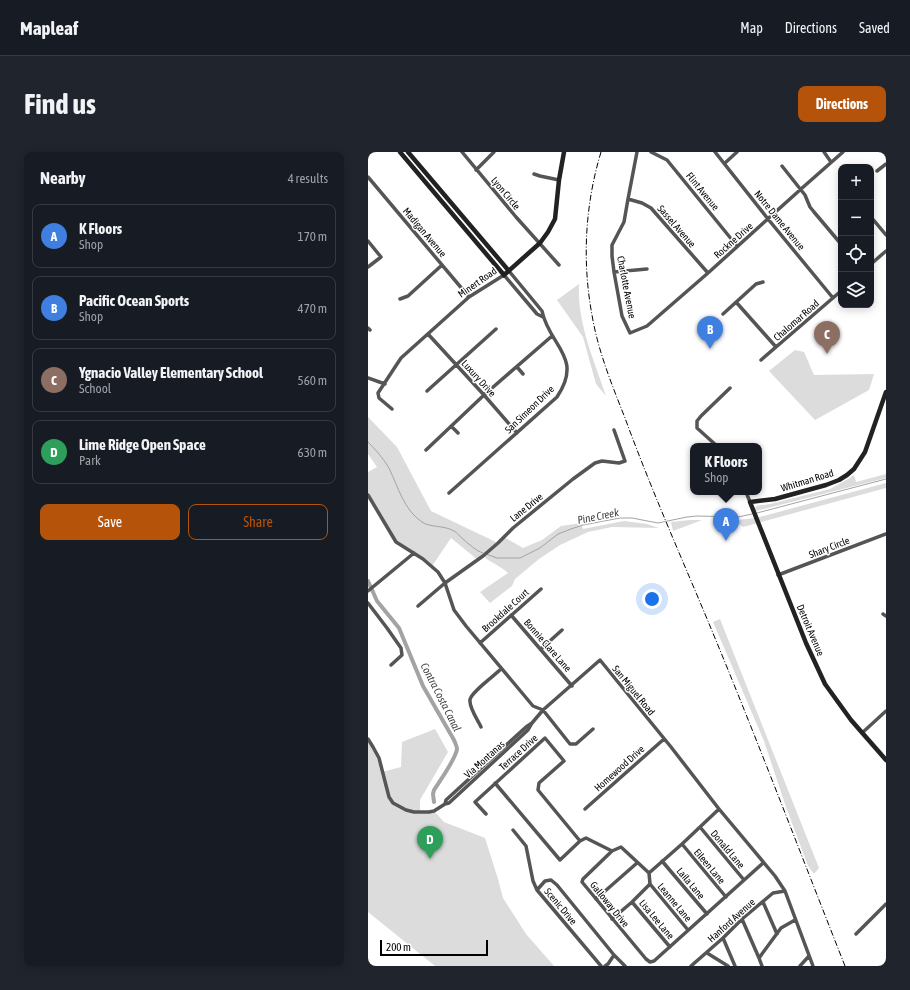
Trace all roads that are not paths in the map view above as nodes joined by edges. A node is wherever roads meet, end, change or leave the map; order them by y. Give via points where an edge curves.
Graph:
1 (400, 152) edge
2 (408, 152) edge
3 (462, 152) edge
4 (494, 152) edge
5 (564, 152) edge
6 (637, 152) edge
7 (652, 152) edge
8 (715, 152) edge
9 (737, 152) edge
10 (824, 152) edge
11 (843, 152) edge
12 (831, 162) junction
13 (725, 163) junction
14 (886, 164) edge
15 (782, 166) dead end
16 (476, 170) junction
17 (878, 171) dead end
18 (534, 174) dead end
19 (368, 177) edge
20 (559, 180) junction
21 (801, 189) junction
22 (628, 198) junction
23 (768, 219) junction
24 (874, 221) edge
25 (886, 235) edge
26 (838, 240) edge
27 (368, 241) edge
28 (540, 243) junction
29 (737, 246) junction
30 (886, 251) edge
31 (874, 261) edge
32 (442, 265) junction
33 (559, 265) dead end
34 (368, 267) edge
35 (647, 269) dead end
36 (509, 270) junction
37 (614, 272) junction
38 (708, 273) junction
39 (504, 275) junction
40 (763, 282) dead end
41 (838, 294) edge
42 (470, 297) junction
43 (833, 298) junction
44 (400, 299) dead end
45 (736, 302) junction
46 (723, 314) dead end
47 (544, 318) junction
48 (496, 329) dead end
49 (630, 333) joint
50 (428, 334) junction
51 (552, 336) junction
52 (776, 347) junction
53 (761, 360) dead end
54 (457, 365) junction
55 (517, 367) junction
56 (523, 374) dead end
57 (368, 378) edge
58 (384, 384) junction
59 (730, 388) dead end
60 (427, 391) dead end
61 (886, 392) edge
62 (484, 395) junction
63 (392, 409) dead end
64 (452, 426) junction
65 (614, 430) dead end
66 (458, 433) dead end
67 (517, 433) junction
68 (714, 443) edge
69 (426, 450) dead end
70 (449, 493) dead end
71 (368, 495) edge
72 (747, 495) edge
73 (750, 502) junction
74 (886, 534) edge
75 (414, 553) junction
76 (778, 574) junction
77 (445, 583) junction
78 (541, 589) dead end
79 (368, 590) edge
80 (368, 603) edge
81 (418, 606) dead end
82 (511, 616) junction
83 (562, 630) dead end
84 (480, 643) junction
85 (541, 649) junction
86 (391, 665) dead end
87 (502, 669) junction
88 (572, 686) junction
89 (543, 710) junction
90 (886, 711) edge
91 (481, 727) dead end
92 (592, 729) dead end
93 (862, 733) junction
94 (368, 739) edge
95 (664, 739) junction
96 (886, 760) edge
97 (495, 783) junction
98 (585, 809) dead end
99 (719, 809) junction
100 (486, 814) dead end
101 (700, 827) junction
102 (513, 830) dead end
103 (580, 841) junction
104 (682, 844) junction
105 (612, 851) junction
106 (662, 861) junction
107 (637, 863) junction
108 (763, 863) junction
109 (649, 873) junction
110 (744, 880) junction
111 (650, 884) junction
112 (537, 890) junction
113 (785, 891) junction
114 (726, 897) junction
115 (596, 899) junction
116 (632, 902) junction
117 (763, 902) junction
118 (886, 904) edge
119 (707, 914) junction
120 (612, 919) junction
121 (742, 919) junction
122 (795, 920) junction
123 (688, 930) junction
124 (777, 934) junction
125 (856, 934) dead end
126 (723, 938) junction
127 (670, 947) junction
128 (707, 953) junction
129 (614, 955) junction
130 (809, 956) junction
131 (759, 958) junction
132 (694, 965) edge
133 (601, 966) edge
134 (605, 966) edge
135 (624, 966) edge
136 (728, 966) edge
137 (735, 966) edge
138 (762, 966) edge
139 (800, 966) edge
140 (813, 966) edge

1 - 39 street, San Simeon Drive
2 - 36 street, San Simeon Drive
3 - 16 street, Lyon Circle
4 - 16 street
5 - 20 street, Minert Road
6 - 22 street, Charlotte Avenue
7 - 29 street, Flint Avenue via 667,160
8 - 13 street, Notre Dame Avenue
9 - 13 street
10 - 12 street
11 - 12 street, Rockne Drive
12 - 21 street, Rockne Drive
13 - 23 street, Notre Dame Avenue
14 - 17 street
15 - 21 street
16 - 28 street, Lyon Circle
18 - 20 street
19 - 32 street, Madigan Avenue
20 - 28 street, Minert Road via 555,219
21 - 23 street, Rockne Drive
21 - 26 street via 810,207
22 - 37 street, Charlotte Avenue via 624,222 612,245
22 - 38 street, Sassel Avenue via 651,208
23 - 29 street, Rockne Drive
23 - 43 street, Notre Dame Avenue
24 - 25 street
27 - 34 street via 381,257
28 - 33 street, Lyon Circle
28 - 36 street, Minert Road
29 - 38 street, Rockne Drive
30 - 31 street
32 - 42 street, Madigan Avenue
32 - 44 street via 408,296
35 - 37 street
36 - 39 street, Minert Road
36 - 47 street, San Simeon Drive via 542,311
37 - 49 street, Charlotte Avenue via 622,316
38 - 49 street, Rockne Drive via 648,326
39 - 42 street, Minert Road
39 - 47 street, San Simeon Drive via 537,314
40 - 45 street via 756,284
41 - 43 street, Chalomar Road
42 - 50 street, Minert Road
43 - 52 street, Chalomar Road
45 - 46 street
45 - 52 street
47 - 51 street, San Simeon Drive
48 - 54 street
50 - 54 street, Luxury Drive
50 - 58 street, Minert Road via 401,358
51 - 55 street
51 - 67 street, San Simeon Drive via 566,358 566,380 557,397
52 - 53 street, Chalomar Road
54 - 60 street
54 - 62 street, Luxury Drive
55 - 56 street
55 - 62 street
57 - 58 street
58 - 63 street, Minert Road via 378,393 379,398
59 - 68 street via 698,421 697,428
61 - 73 street, Whitman Road via 866,452 847,475 826,485 775,499
62 - 64 street
62 - 67 street, Luxury Drive
64 - 66 street
64 - 69 street
65 - 77 street, Lane Drive via 625,461 619,463 602,460 595,463 513,528 483,556
67 - 70 street, San Simeon Drive
71 - 75 street via 396,542
72 - 73 street, Detroit Avenue
73 - 76 street, Detroit Avenue
74 - 76 street, Shary Circle
75 - 77 street via 438,572
75 - 79 street
76 - 93 street, Detroit Avenue via 825,684
77 - 81 street, Lane Drive
77 - 84 street via 454,610
78 - 82 street, Brookdale Court
80 - 86 street via 401,648 402,655
82 - 84 street, Brookdale Court
82 - 85 street, Bonnie Clare Lane
83 - 85 street
84 - 87 street
85 - 88 street, Bonnie Clare Lane
87 - 89 street via 533,706
87 - 91 street via 472,694 471,707
88 - 89 street, San Miguel Road
88 - 95 street, San Miguel Road via 600,660
89 - 92 street via 570,744 576,744
89 - 94 street, Via Montanas via 532,723 446,800 445,804 429,812 414,812 393,803 389,797 379,758
90 - 93 street
93 - 96 street, Detroit Avenue
95 - 98 street, Homewood Drive
95 - 99 street, San Miguel Road
97 - 100 street via 475,802
97 - 103 street, Terrace Drive via 560,860
97 - 103 street, Terrace Drive via 545,738 564,761 539,783 538,790
99 - 101 street
99 - 108 street, San Miguel Road
101 - 104 street
101 - 110 street, Donald Lane
102 - 112 street via 526,846 532,881
103 - 105 street via 586,838
104 - 106 street
104 - 114 street, Eileen Lane
105 - 107 street via 621,847
105 - 115 street, Galloway Drive via 583,879 582,882
106 - 109 street
106 - 119 street, Laila Lane
107 - 109 street
107 - 115 street
108 - 110 street, Galloway Drive
108 - 113 street, San Miguel Road
109 - 111 street
110 - 114 street, Galloway Drive
111 - 116 street
111 - 123 street, Leanne Lane
112 - 129 street, Scenic Drive via 545,881 551,880 557,885
112 - 133 street, Scenic Drive
113 - 117 street, Hanford Avenue via 773,893
113 - 122 street, San Miguel Road
114 - 119 street, Galloway Drive
115 - 120 street, Galloway Drive
116 - 120 street
116 - 127 street, Lisa Lee Lane
117 - 121 street, Hanford Avenue
117 - 124 street
118 - 125 street
119 - 123 street, Galloway Drive
120 - 127 street, Galloway Drive via 650,962
121 - 126 street, Hanford Avenue
121 - 131 street
122 - 124 street
122 - 130 street, San Miguel Road
123 - 127 street, Galloway Drive
124 - 131 street
126 - 128 street, Hanford Avenue
126 - 137 street
128 - 132 street, Hanford Avenue
128 - 136 street
129 - 134 street
129 - 135 street, Scenic Drive
130 - 139 street
130 - 140 street, San Miguel Road
131 - 138 street

